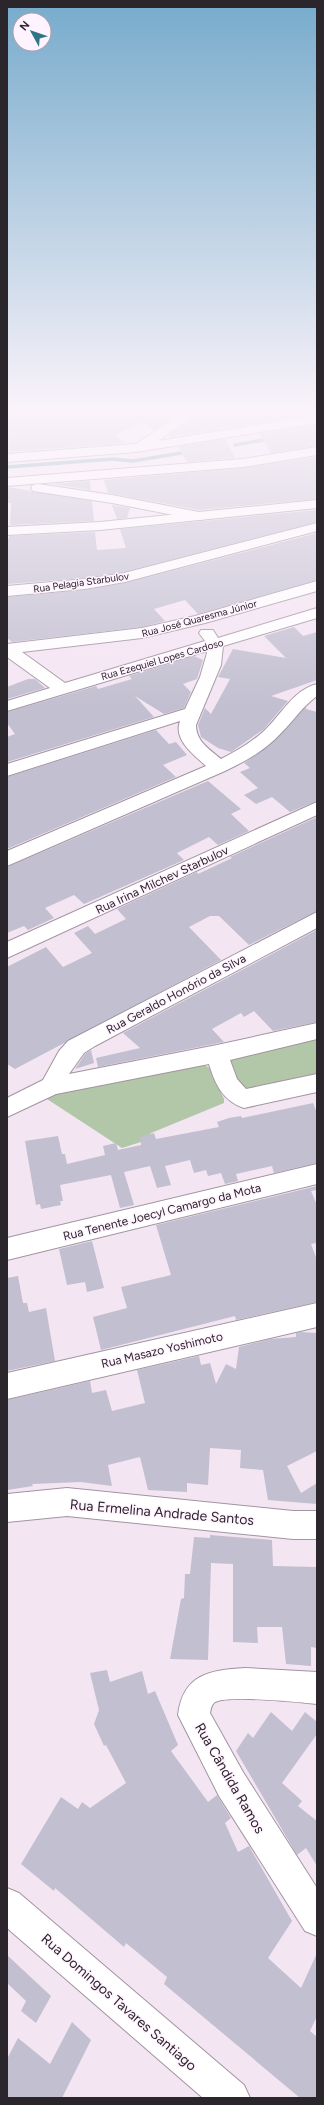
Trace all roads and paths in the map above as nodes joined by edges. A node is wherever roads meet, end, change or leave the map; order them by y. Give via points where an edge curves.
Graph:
1 (175, 511) edge
2 (246, 511) edge
3 (199, 516) junction
4 (317, 527) edge
5 (7, 531) edge
6 (317, 586) edge
7 (7, 591) edge
8 (317, 613) edge
9 (199, 620) junction
10 (214, 644) junction
11 (7, 649) edge
12 (62, 689) junction
13 (317, 689) edge
14 (7, 706) edge
15 (192, 712) junction
16 (218, 767) junction
17 (7, 770) edge
18 (317, 808) edge
19 (7, 859) edge
20 (317, 919) edge
21 (7, 951) edge
22 (317, 1031) edge
23 (217, 1054) junction
24 (317, 1083) edge
25 (51, 1086) junction
26 (7, 1108) edge
27 (317, 1174) edge
28 (7, 1249) edge
29 (317, 1315) edge
30 (7, 1386) edge
31 (7, 1508) edge
32 (317, 1525) edge
33 (317, 1688) edge
34 (7, 1905) edge
35 (317, 1919) edge
36 (231, 2098) edge

1 - 3 street
2 - 3 street
3 - 5 street via 100,526
4 - 7 street, Rua Pelagia Starbulov via 125,577 84,584
6 - 9 street, Rua José Quaresma Júnior
8 - 10 street, Rua Ezequiel Lopes Cardoso
9 - 10 street
9 - 11 street, Rua José Quaresma Júnior via 142,633
10 - 12 street, Rua Ezequiel Lopes Cardoso
10 - 15 street via 214,660 206,685
11 - 12 street
12 - 14 street, Rua Ezequiel Lopes Cardoso
13 - 16 street via 302,698 278,727 253,750
15 - 16 street via 187,725 190,740
15 - 17 street
16 - 19 street
18 - 21 street, Rua Irina Milchev Starbulov
20 - 25 street, Rua Geraldo Honório da Silva via 87,1040 67,1057
22 - 23 street
23 - 24 street via 228,1087 244,1099
23 - 25 street
25 - 26 street
27 - 28 street, Rua Tenente Joecyl Camargo da Mota
29 - 30 street, Rua Masazo Yoshimoto
31 - 32 street, Rua Ermelina Andrade Santos via 67,1502 292,1525
33 - 35 street, Rua Cândida Ramos via 218,1686 208,1689 201,1695 194,1708 194,1715 231,1784
34 - 36 street, Rua Domingos Tavares Santiago

